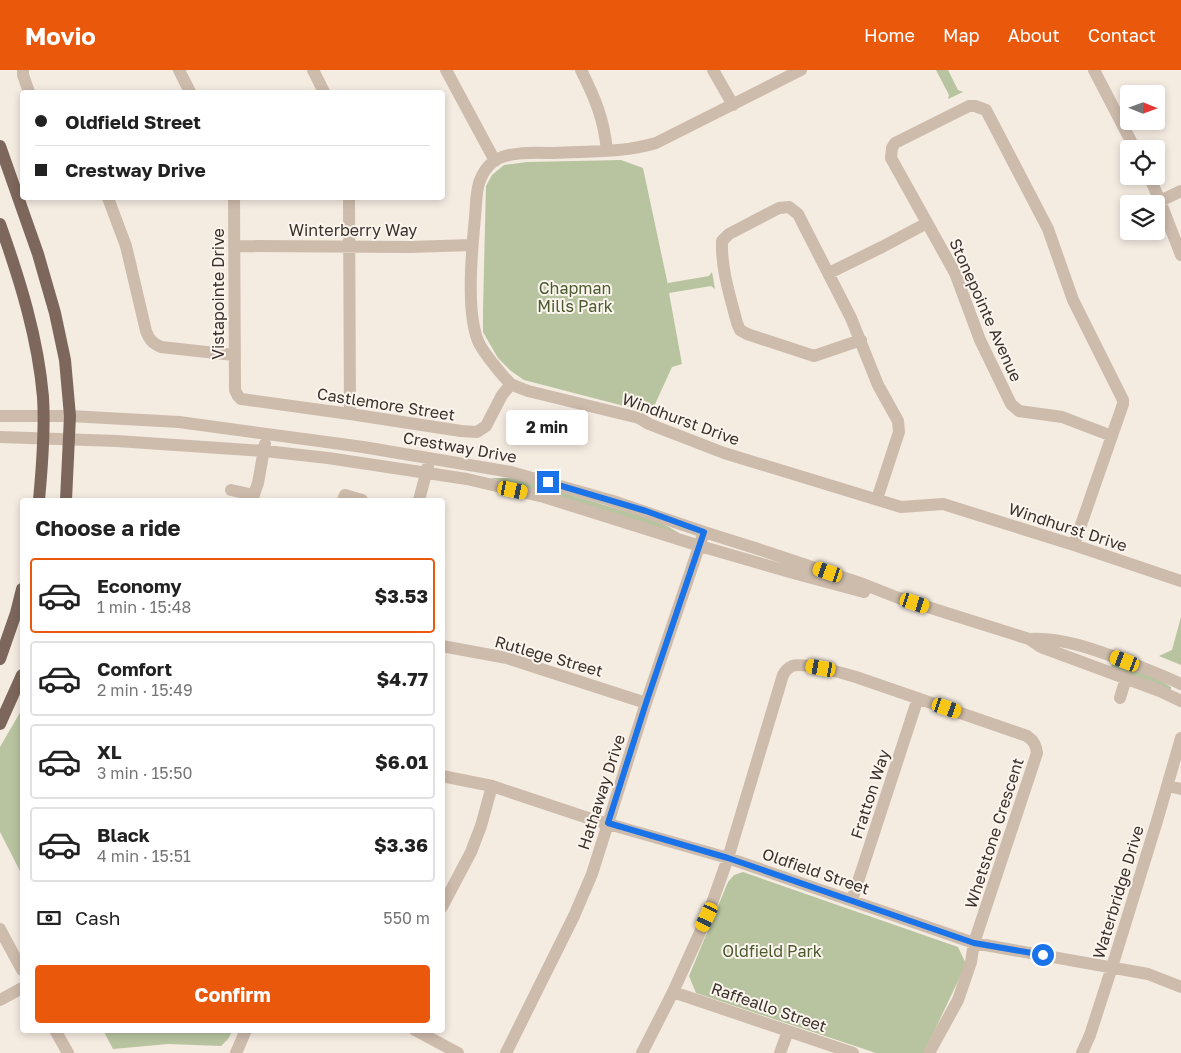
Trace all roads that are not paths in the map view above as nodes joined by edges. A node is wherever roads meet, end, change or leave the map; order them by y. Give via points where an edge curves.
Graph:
1 (23, 70) edge
2 (179, 70) edge
3 (313, 70) edge
4 (446, 70) edge
5 (581, 70) edge
6 (713, 70) edge
7 (801, 70) edge
8 (1094, 70) edge
9 (28, 90) edge
10 (189, 90) edge
11 (323, 90) edge
12 (732, 105) junction
13 (1130, 140) edge
14 (0, 146) edge
15 (607, 151) junction
16 (494, 161) junction
17 (1181, 191) edge
18 (1165, 199) edge
19 (109, 200) edge
20 (234, 200) edge
21 (349, 200) edge
22 (1165, 214) edge
23 (927, 223) junction
24 (0, 224) edge
25 (234, 246) junction
26 (472, 246) junction
27 (349, 247) junction
28 (1181, 255) edge
29 (828, 273) junction
30 (861, 340) junction
31 (234, 355) junction
32 (511, 384) junction
33 (235, 390) joint
34 (350, 414) junction
35 (0, 416) edge
36 (43, 416) junction
37 (70, 416) junction
38 (266, 434) junction
39 (1112, 436) junction
40 (0, 437) edge
41 (42, 438) junction
42 (70, 440) junction
43 (265, 451) junction
44 (430, 458) junction
45 (426, 473) junction
46 (231, 490) dead end
47 (253, 497) edge
48 (39, 498) edge
49 (66, 498) edge
50 (344, 498) edge
51 (355, 498) edge
52 (420, 498) edge
53 (877, 499) junction
54 (704, 532) junction
55 (700, 546) junction
56 (1074, 546) junction
57 (1181, 581) edge
58 (20, 596) edge
59 (896, 597) junction
60 (1029, 639) junction
61 (445, 647) edge
62 (0, 659) edge
63 (1126, 678) junction
64 (20, 679) edge
65 (1181, 684) edge
66 (918, 698) junction
67 (1120, 698) dead end
68 (1181, 701) edge
69 (646, 703) junction
70 (0, 724) edge
71 (1181, 738) edge
72 (445, 777) edge
73 (492, 786) junction
74 (1167, 786) junction
75 (1181, 789) edge
76 (608, 823) junction
77 (728, 858) junction
78 (852, 900) junction
79 (445, 901) edge
80 (0, 929) edge
81 (974, 943) junction
82 (20, 966) edge
83 (1112, 967) junction
84 (1181, 987) edge
85 (20, 989) edge
86 (674, 992) junction
87 (0, 1000) edge
88 (788, 1031) junction
89 (57, 1033) edge
90 (245, 1033) edge
91 (421, 1033) edge
92 (68, 1053) edge
93 (236, 1053) edge
94 (458, 1053) edge
95 (506, 1053) edge
96 (642, 1053) edge
97 (780, 1053) edge
98 (853, 1053) edge
99 (929, 1053) edge
100 (1082, 1053) edge

1 - 9 street
2 - 10 street
3 - 11 street
4 - 16 street
5 - 15 street via 595,96 606,132
6 - 12 street
7 - 12 street
8 - 13 street
12 - 15 street via 656,143
14 - 37 main road via 56,313 65,360
15 - 16 street via 525,153
16 - 26 street, Windhurst Drive via 484,171 478,185
17 - 18 street
19 - 31 street via 126,246 150,340 161,348
20 - 25 street, Vistapointe Drive
21 - 27 street
22 - 28 street
23 - 29 street
23 - 39 street, Stonepointe Avenue via 955,273 980,340 1011,404 1019,411 1062,417
23 - 39 street, Stonepointe Avenue via 891,158 892,148 895,143 969,106 986,110 1048,229 1074,300 1123,400
24 - 36 main road via 19,280 38,356
25 - 27 street, Winterberry Way
25 - 31 street, Vistapointe Drive
26 - 27 street, Winterberry Way
26 - 32 street, Windhurst Drive via 474,327 480,345
27 - 34 street
29 - 30 street
29 - 30 street via 798,214 789,207 779,208 729,234 722,241 726,277 740,330 814,356
30 - 53 street via 878,385 899,426
31 - 33 street, Vistapointe Drive
32 - 34 street, Castlemore Street via 486,426 476,432
32 - 53 street, Windhurst Drive via 528,392 639,418 724,453
33 - 34 street, Castlemore Street via 244,400
35 - 36 street, Crestway Drive
36 - 37 street, Crestway Drive
36 - 41 main road
37 - 38 street, Crestway Drive via 179,422
37 - 42 main road
38 - 43 street
38 - 44 street, Crestway Drive
39 - 56 street, Stonepointe Avenue
40 - 41 street, Crestway Drive
41 - 42 street, Crestway Drive
41 - 48 main road
42 - 43 street, Crestway Drive
42 - 49 main road
43 - 45 street, Crestway Drive
43 - 47 street
44 - 45 street
44 - 54 street, Crestway Drive via 511,472 646,511
45 - 52 street
45 - 55 street, Crestway Drive via 544,497
46 - 47 street
50 - 51 street via 345,495
53 - 56 street, Windhurst Drive via 901,507 943,504
54 - 55 street, Hathaway Drive
54 - 59 street, Crestway Drive
55 - 59 street, Crestway Drive via 862,591
55 - 69 street, Hathaway Drive
56 - 57 street, Windhurst Drive
58 - 62 main road
59 - 60 street, Crestway Drive
60 - 63 street, Crestway Drive via 1041,647
60 - 65 street, Crestway Drive via 1069,643
61 - 69 street, Rutlege Street via 507,658
63 - 67 street
63 - 68 street, Crestway Drive
64 - 70 main road
66 - 77 street, Whetstone Crescent via 839,672 802,665 786,670
66 - 78 street, Fratton Way
66 - 81 street, Whetstone Crescent via 1027,736 1036,746 1037,753
69 - 76 street, Hathaway Drive
71 - 74 street, Waterbridge Drive
72 - 73 street, Oldfield Street
73 - 76 street, Oldfield Street
73 - 79 street via 481,826
74 - 75 street
74 - 83 street, Waterbridge Drive
76 - 77 street, Oldfield Street
76 - 95 street, Hathaway Drive via 574,916
77 - 78 street, Oldfield Street
77 - 86 street via 707,917
78 - 81 street, Oldfield Street
80 - 82 street
81 - 83 street, Oldfield Street
81 - 99 street via 958,1000
83 - 84 street, Oldfield Street via 1148,974
83 - 100 street, Waterbridge Drive
85 - 87 street
86 - 88 street, Raffeallo Street
86 - 96 street
88 - 97 street
88 - 98 street, Raffeallo Street
89 - 92 street
90 - 93 street
91 - 94 street

